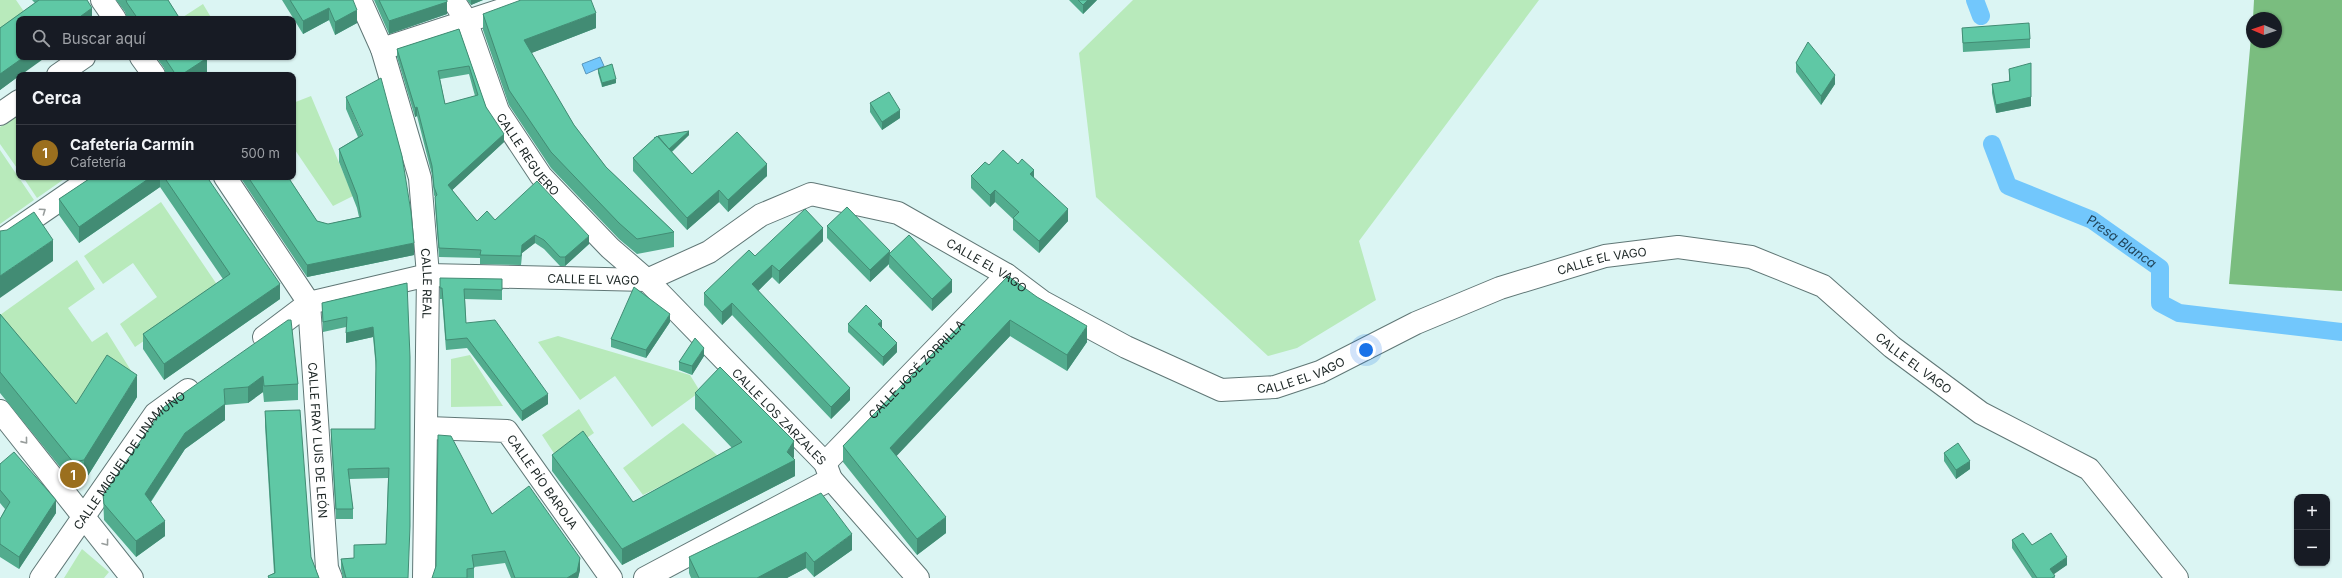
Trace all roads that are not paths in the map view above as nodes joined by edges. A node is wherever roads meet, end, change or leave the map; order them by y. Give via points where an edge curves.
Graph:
1 (102, 0) edge
2 (360, 0) edge
3 (453, 0) edge
4 (532, 0) edge
5 (113, 16) edge
6 (466, 20) junction
7 (382, 49) junction
8 (80, 60) edge
9 (143, 60) edge
10 (62, 72) edge
11 (152, 72) edge
12 (16, 104) edge
13 (0, 114) edge
14 (89, 180) edge
15 (226, 180) edge
16 (0, 241) edge
17 (1007, 274) junction
18 (428, 275) junction
19 (647, 280) junction
20 (309, 302) junction
21 (249, 347) edge
22 (204, 379) edge
23 (0, 411) edge
24 (428, 428) junction
25 (828, 471) junction
26 (83, 514) junction
27 (41, 578) edge
28 (132, 578) edge
29 (331, 578) edge
30 (424, 578) edge
31 (611, 578) edge
32 (645, 578) edge
33 (918, 578) edge
34 (2177, 578) edge

1 - 5 street
2 - 7 street, CALLE REAL
3 - 6 street, CALLE REGUERO
4 - 6 street
6 - 7 street
6 - 19 street, CALLE REGUERO via 498,111 541,176 610,248
7 - 18 street, CALLE REAL via 420,178
8 - 10 street
9 - 11 street
12 - 13 street
16 -> 14 street
15 - 20 street
17 - 19 street, CALLE EL VAGO via 898,213 811,194 761,215 709,252
17 - 25 street, CALLE JOSÉ ZORRILLA
17 - 34 street, CALLE EL VAGO via 1043,302 1126,348 1221,390 1275,387 1320,372 1416,323 1500,288 1605,256 1678,246 1752,257 1823,286 1892,347 1980,413 2089,469
18 - 19 street, CALLE EL VAGO
18 - 20 street
18 - 24 street, CALLE REAL
19 - 25 street, CALLE LOS ZARZALES
20 - 21 street
20 - 29 street, CALLE FRAY LUIS DE LEÓN via 327,568
22 - 26 street, CALLE MIGUEL DE UNAMUNO via 154,414 107,484
23 -> 26 street
24 - 30 street, CALLE REAL
24 - 31 street, CALLE PÍO BAROJA via 507,431
25 - 32 street, CALLE JOSÉ ZORRILLA
25 - 33 street, CALLE LOS ZARZALES
26 - 27 street, CALLE MIGUEL DE UNAMUNO
26 -> 28 street

